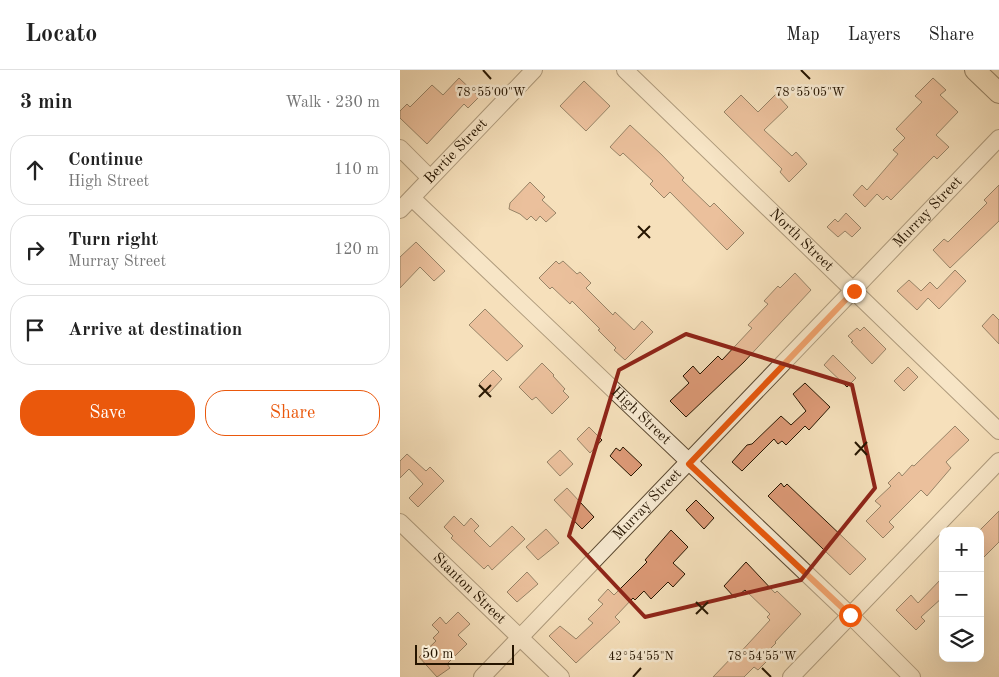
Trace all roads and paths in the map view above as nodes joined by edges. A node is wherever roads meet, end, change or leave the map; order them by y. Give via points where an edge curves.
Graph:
1 (534, 70) edge
2 (625, 70) edge
3 (975, 70) edge
4 (999, 93) edge
5 (999, 138) edge
6 (400, 148) edge
7 (430, 178) junction
8 (412, 198) junction
9 (400, 210) edge
10 (854, 291) junction
11 (999, 431) edge
12 (999, 461) edge
13 (689, 464) junction
14 (400, 522) edge
15 (850, 615) junction
16 (520, 638) junction
17 (482, 677) edge
18 (561, 677) edge
19 (791, 677) edge
20 (912, 677) edge

1 - 7 street, Bertie Street
2 - 10 street, North Street
3 - 4 main road
5 - 10 street, Murray Street
6 - 7 street
7 - 8 street, Bertie Street
8 - 9 street, Bertie Street
8 - 13 street, High Street
10 - 11 street, North Street
10 - 13 street, Murray Street
12 - 15 street
13 - 15 street, High Street
13 - 16 street, Murray Street
14 - 16 street, Stanton Street
15 - 19 street
15 - 20 street, High Street
16 - 17 street, Murray Street
16 - 18 street, Stanton Street

